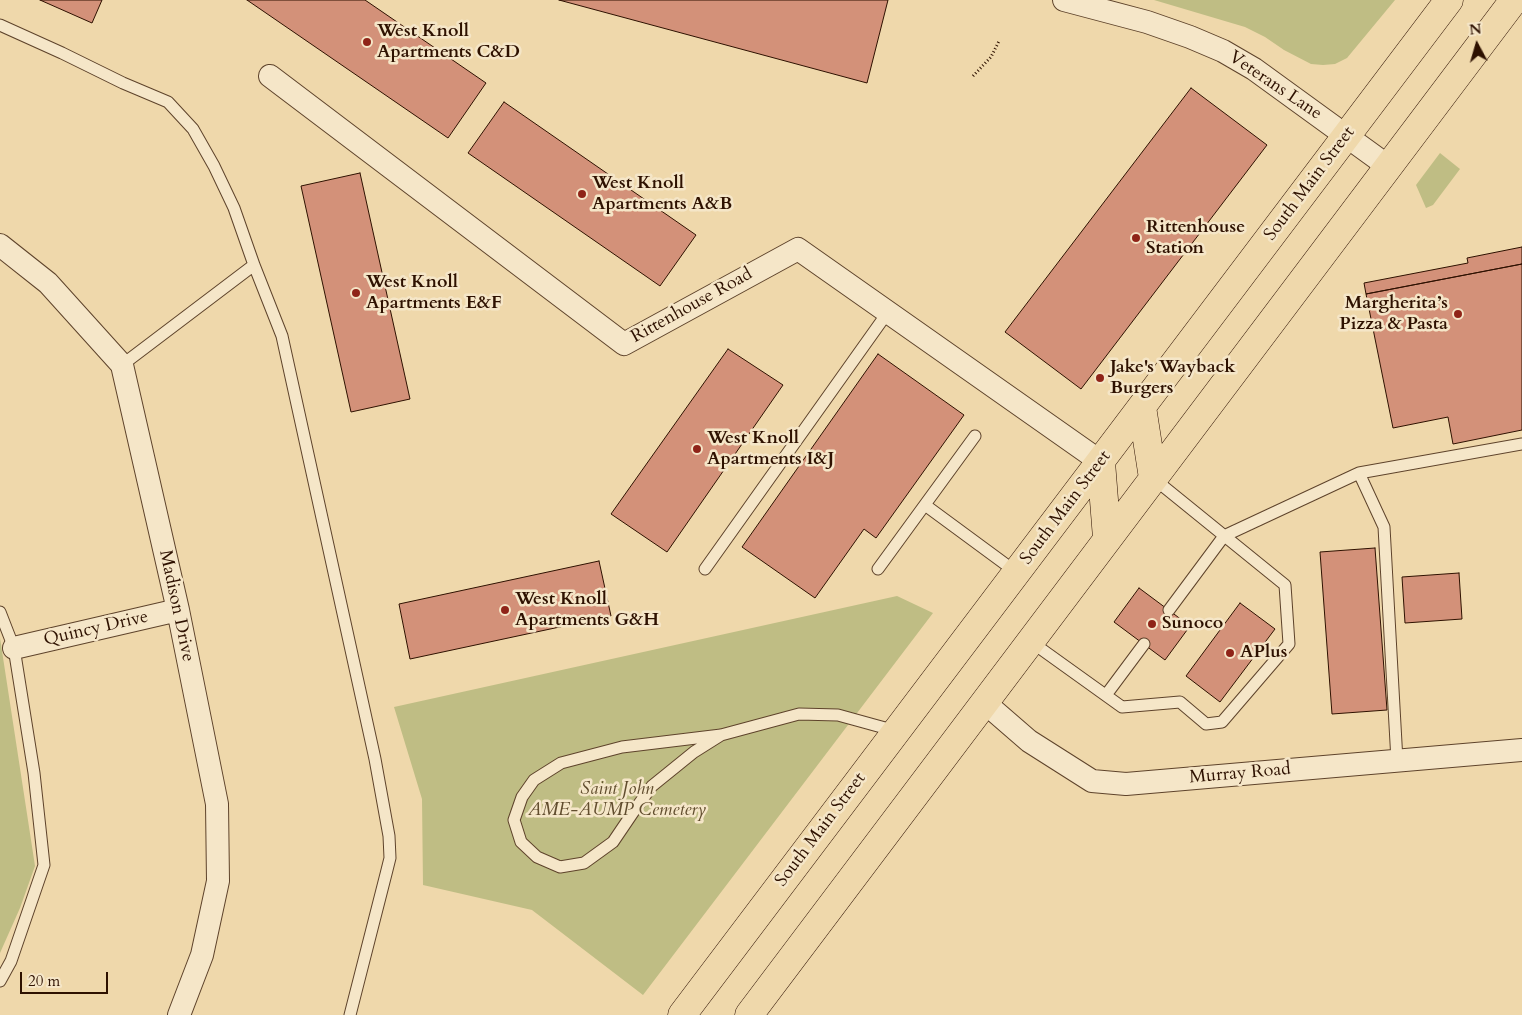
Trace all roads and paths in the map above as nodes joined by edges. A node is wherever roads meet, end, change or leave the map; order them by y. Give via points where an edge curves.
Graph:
1 (1064, 0) edge
2 (1449, 0) edge
3 (1514, 0) edge
4 (0, 25) edge
5 (999, 41) dead end
6 (270, 76) dead end
7 (973, 76) dead end
8 (1347, 136) junction
9 (1389, 167) junction
10 (0, 245) edge
11 (254, 264) junction
12 (888, 312) junction
13 (122, 365) junction
14 (1142, 407) junction
15 (975, 436) dead end
16 (1522, 444) edge
17 (1101, 462) junction
18 (1359, 472) junction
19 (1153, 478) junction
20 (925, 505) junction
21 (1224, 536) junction
22 (1107, 538) junction
23 (705, 569) dead end
24 (878, 569) dead end
25 (1017, 572) junction
26 (178, 610) junction
27 (1169, 610) dead end
28 (0, 612) edge
29 (1030, 641) junction
30 (1144, 644) dead end
31 (14, 648) junction
32 (1106, 695) junction
33 (984, 702) junction
34 (896, 731) junction
35 (721, 734) junction
36 (1522, 750) edge
37 (1397, 760) junction
38 (0, 981) edge
39 (180, 1015) edge
40 (350, 1015) edge
41 (682, 1015) edge
42 (749, 1015) edge

1 - 8 street, Veterans Lane via 1147,22 1223,52 1254,69
2 - 8 main road, South Main Street
3 - 9 main road
4 - 11 lane via 168,102 193,128 214,166 234,208
5 - 7 path via 991,57
6 - 12 street, Rittenhouse Road via 624,344 798,249
8 - 9 street, Veterans Lane
8 - 14 main road, South Main Street
9 - 19 main road
10 - 13 street, Madison Drive via 48,283
11 - 13 lane
11 - 40 lane via 282,336 389,836 390,858
12 - 17 street, Rittenhouse Road
12 - 23 lane
13 - 26 street, Madison Drive
14 - 17 main road, South Main Street
14 - 19 main road
15 - 20 lane
16 - 18 lane
17 - 22 main road
17 - 25 main road, South Main Street
18 - 21 lane
18 - 37 lane via 1384,527
19 - 21 lane
19 - 22 main road
20 - 24 lane
20 - 25 lane
21 - 27 lane
21 - 32 lane via 1284,585 1289,644 1222,722 1206,724 1180,702 1122,707
22 - 29 main road
25 - 34 main road, South Main Street
26 - 31 street, Quincy Drive
26 - 39 street, Madison Drive via 217,804 218,881 202,955
28 - 31 lane
29 - 32 lane
29 - 33 main road
30 - 32 lane
31 - 38 lane via 34,773 44,865 11,961
33 - 37 street, Murray Road via 1029,741 1092,781 1126,784
33 - 42 main road
34 - 35 lane via 838,715 798,714
34 - 41 main road, South Main Street
35 - 35 lane via 622,747 561,763 534,780 522,797 514,820 521,842 537,857 560,867 584,863 613,842 652,786
36 - 37 street, Murray Road

